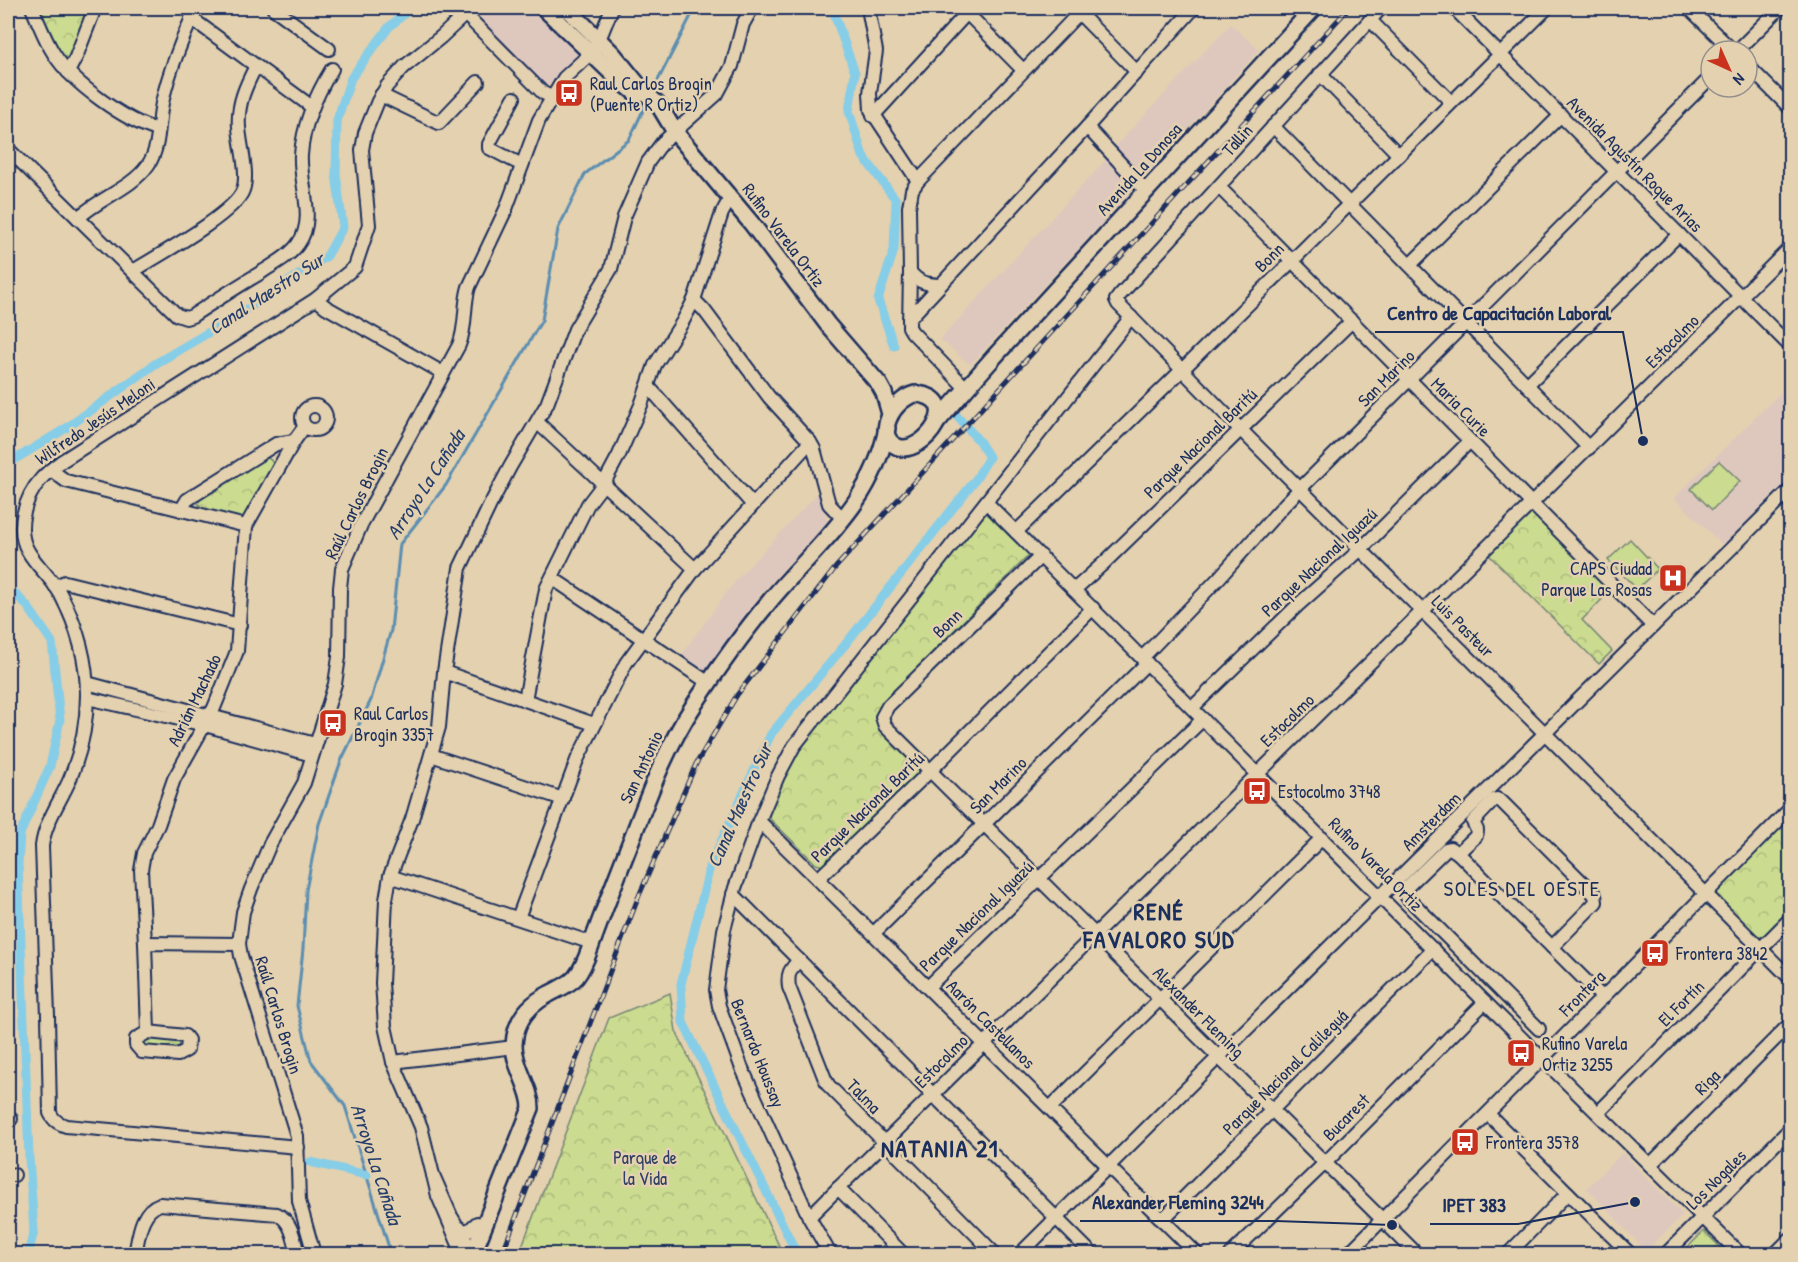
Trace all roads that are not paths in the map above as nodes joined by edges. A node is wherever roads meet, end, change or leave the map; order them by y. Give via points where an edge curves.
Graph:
1 (32, 8) edge
2 (95, 8) edge
3 (273, 8) edge
4 (544, 8) edge
5 (567, 8) edge
6 (612, 8) edge
7 (752, 8) edge
8 (868, 8) edge
9 (1192, 8) edge
10 (1314, 8) edge
11 (1381, 8) edge
12 (1454, 8) edge
13 (1547, 8) edge
14 (1689, 8) edge
15 (1780, 8) edge
16 (964, 10) edge
17 (1076, 10) edge
18 (469, 11) edge
19 (194, 13) edge
20 (1370, 20) junction
21 (1722, 39) edge
22 (1748, 39) edge
23 (595, 46) junction
24 (328, 49) dead end
25 (1500, 54) junction
26 (256, 66) junction
27 (332, 69) dead end
28 (1023, 70) junction
29 (68, 72) junction
30 (1137, 72) junction
31 (1320, 75) junction
32 (1759, 77) edge
33 (478, 82) dead end
34 (1699, 89) edge
35 (381, 95) junction
36 (552, 97) junction
37 (514, 98) dead end
38 (1451, 102) junction
39 (312, 107) junction
40 (1791, 108) edge
41 (1561, 115) junction
42 (873, 116) junction
43 (1273, 126) junction
44 (1087, 127) junction
45 (673, 128) junction
46 (158, 130) junction
47 (8, 149) edge
48 (1399, 155) junction
49 (522, 165) junction
50 (1617, 171) junction
51 (918, 181) junction
52 (1219, 187) junction
53 (1146, 191) junction
54 (731, 197) junction
55 (1349, 203) junction
56 (78, 218) junction
57 (1679, 234) junction
58 (1791, 248) edge
59 (1292, 261) junction
60 (1410, 265) junction
61 (133, 271) junction
62 (910, 272) junction
63 (940, 285) junction
64 (1119, 296) joint
65 (1742, 297) junction
66 (316, 299) junction
67 (694, 300) junction
68 (1131, 317) junction
69 (909, 319) junction
70 (1352, 321) junction
71 (1467, 323) junction
72 (1791, 346) edge
73 (994, 357) junction
74 (867, 369) junction
75 (1183, 369) junction
76 (442, 373) junction
77 (1409, 380) junction
78 (962, 384) junction
79 (1527, 385) junction
80 (648, 386) junction
81 (921, 395) junction
82 (888, 421) junction
83 (537, 422) junction
84 (937, 422) junction
85 (305, 426) dead end
86 (1240, 429) junction
87 (294, 441) junction
88 (1470, 441) junction
89 (810, 442) junction
90 (904, 448) junction
91 (1588, 448) junction
92 (51, 470) junction
93 (604, 483) junction
94 (868, 483) junction
95 (1300, 488) junction
96 (1791, 490) edge
97 (986, 501) junction
98 (752, 504) junction
99 (1532, 504) junction
100 (181, 510) junction
101 (843, 519) junction
102 (246, 526) junction
103 (1016, 532) junction
104 (1361, 549) junction
105 (1041, 556) junction
106 (694, 569) junction
107 (552, 578) junction
108 (55, 586) junction
109 (1074, 590) junction
110 (1093, 608) junction
111 (1423, 612) junction
112 (240, 625) junction
113 (1653, 626) junction
114 (644, 639) junction
115 (1145, 660) junction
116 (444, 672) junction
117 (87, 683) junction
118 (709, 683) junction
119 (87, 698) junction
120 (525, 700) junction
121 (1192, 708) junction
122 (882, 717) joint
123 (1203, 719) junction
124 (207, 721) junction
125 (594, 724) junction
126 (1545, 733) junction
127 (314, 749) junction
128 (431, 755) junction
129 (930, 771) junction
130 (1258, 773) junction
131 (563, 799) junction
132 (1791, 809) edge
133 (759, 821) junction
134 (984, 825) junction
135 (1322, 838) junction
136 (1458, 853) junction
137 (390, 876) junction
138 (818, 879) junction
139 (1039, 879) junction
140 (733, 894) junction
141 (1706, 894) junction
142 (1381, 897) junction
143 (518, 918) junction
144 (1791, 919) edge
145 (874, 933) junction
146 (1095, 934) junction
147 (145, 943) junction
148 (592, 943) junction
149 (239, 944) junction
150 (1552, 946) junction
151 (1433, 949) junction
152 (1761, 949) junction
153 (799, 960) junction
154 (1791, 978) edge
155 (928, 987) junction
156 (1603, 998) junction
157 (1160, 999) junction
158 (1485, 1002) junction
159 (1791, 1024) edge
160 (1539, 1029) dead end
161 (148, 1032) dead end
162 (985, 1043) junction
163 (514, 1047) junction
164 (1219, 1058) junction
165 (1543, 1059) junction
166 (393, 1062) junction
167 (525, 1087) junction
168 (932, 1095) junction
169 (1050, 1108) junction
170 (1272, 1110) junction
171 (1598, 1113) junction
172 (1488, 1114) junction
173 (1791, 1129) edge
174 (884, 1142) junction
175 (298, 1147) junction
176 (1325, 1163) junction
177 (1650, 1165) junction
178 (1109, 1167) junction
179 (433, 1175) junction
180 (838, 1188) junction
181 (1568, 1193) junction
182 (809, 1217) junction
183 (1703, 1218) junction
184 (1056, 1219) junction
185 (1162, 1220) junction
186 (1383, 1220) junction
187 (477, 1223) junction
188 (458, 1227) junction
189 (1791, 1239) edge
190 (468, 1253) edge
191 (135, 1254) edge
192 (298, 1254) edge
193 (314, 1254) edge
194 (830, 1254) edge
195 (903, 1254) edge
196 (995, 1254) edge
197 (1020, 1254) edge
198 (1092, 1254) edge
199 (1197, 1254) edge
200 (1231, 1254) edge
201 (1348, 1254) edge
202 (1417, 1254) edge
203 (1508, 1254) edge
204 (1630, 1254) edge
205 (1666, 1254) edge
206 (1740, 1254) edge
207 (1775, 1254) edge

1 - 29 street via 52,52
2 - 29 street
3 - 24 street
4 - 23 main road
5 - 23 main road
6 - 23 street, Raúl Carlos Brogin
7 - 45 street via 722,86 709,103
8 - 42 street via 876,51 869,102
9 - 30 street
10 - 53 main road, Avenida La Donosa
11 - 20 street, Tallin
12 - 25 street, Avenida Agustín Roque Arias
13 - 25 street, Bonn
14 - 21 street
15 - 22 street
16 - 28 street
16 - 42 street
17 - 28 street
17 - 30 street
18 - 35 street, Wilfredo Jesús Meloni via 404,67
18 - 36 street via 543,93
19 - 26 street
19 - 46 street via 164,94
20 - 31 street, Tallin
20 - 38 street
23 - 36 street, Raúl Carlos Brogin via 564,78
23 - 45 main road, Rufino Varela Ortiz via 615,76 637,89
25 - 38 street, Bonn
25 - 41 street, Avenida Agustín Roque Arias
26 - 39 street
26 - 61 street via 239,114 243,192 221,216
27 - 39 street
28 - 51 street
29 - 46 street via 116,111
30 - 44 street
31 - 43 street, Tallin
31 - 48 street
32 - 40 street
33 - 35 street via 439,123
34 - 50 street, San Marino
35 - 66 street, Wilfredo Jesús Meloni via 362,150 369,217 367,234 355,267
36 - 49 street, Raúl Carlos Brogin
37 - 49 street via 489,148
38 - 48 street, Bonn
39 - 61 street via 300,157 306,227 303,238 290,253 186,318 177,315
41 - 50 street, Avenida Agustín Roque Arias
41 - 60 street
42 - 51 street
43 - 52 street, Tallin
43 - 55 street
44 - 53 street
44 - 63 street
45 - 54 main road, Rufino Varela Ortiz
45 - 83 street via 648,162 624,217 611,269 575,329
46 - 56 street via 153,154 141,173
47 - 56 street
48 - 55 street, Bonn
49 - 76 street, Raúl Carlos Brogin via 466,295 462,338
50 - 57 street, Avenida Agustín Roque Arias
50 - 71 street, San Marino
51 - 62 street via 910,197
52 - 59 street, Maria Curie
52 - 64 street, Tallin
53 - 73 main road, Avenida La Donosa
54 - 67 street via 722,213
54 - 74 main road, Rufino Varela Ortiz via 828,325
55 - 59 street, Bonn
55 - 60 street
56 - 61 street
57 - 65 street, Avenida Agustín Roque Arias
57 - 79 street
58 - 65 street, Estocolmo
59 - 70 street, Maria Curie
59 - 75 street, Bonn
60 - 71 street
62 - 63 street via 919,282
62 - 69 street
63 - 69 street
64 - 68 street, Luis Pasteur via 1118,304
65 - 72 street, Avenida Agustín Roque Arias
65 - 91 street, Estocolmo
66 - 76 street
66 - 92 street, Wilfredo Jesús Meloni
67 - 80 street via 655,365
67 - 89 street via 769,397
68 - 75 street, Luis Pasteur
68 - 97 street, Bernardo Houssay
69 - 78 street via 912,332
70 - 77 street, Maria Curie
70 - 86 street, Parque Nacional Baritú
71 - 77 street, San Marino
71 - 79 street
73 - 78 main road, Avenida La Donosa
73 - 84 main road, Avenida La Donosa
74 - 81 main road, Rufino Varela Ortiz via 896,389
74 - 82 main road, Rufino Varela Ortiz via 884,393
75 - 86 street, Luis Pasteur
75 - 103 street, Bonn
76 - 127 street, Raúl Carlos Brogin via 361,525 342,569 338,670
77 - 88 street, Maria Curie
77 - 95 street, San Marino
78 - 81 main road, Avenida La Donosa via 937,397
79 - 91 street
80 - 93 street via 632,429
80 - 98 street
81 - 82 main road via 904,399
81 - 84 main road via 935,400 940,408
82 - 90 main road via 889,438
82 - 94 main road, San Antonio via 881,453
83 - 93 street
83 - 116 street via 463,560
84 - 90 main road via 921,441
85 - 87 street, Adrián Machado
86 - 95 street, Luis Pasteur
86 - 109 street, Parque Nacional Baritú
87 - 100 street via 276,444 187,500
87 - 102 street, Adrián Machado
88 - 99 street, Maria Curie
88 - 104 street, Parque Nacional Iguazú
89 - 98 street
89 - 101 street via 829,504
90 - 94 main road, San Antonio
91 - 99 street, Estocolmo
92 - 100 street via 66,481
92 - 108 street, Wilfredo Jesús Meloni via 28,498 23,535 27,550
93 - 106 street
93 - 107 street via 588,504
94 - 101 main road, San Antonio
95 - 104 street, Luis Pasteur
95 - 115 street, San Marino
96 - 113 street, Amsterdam
97 - 103 street, Rufino Varela Ortiz
97 - 133 street, Bernardo Houssay via 794,746
98 - 106 street
99 - 111 street, Estocolmo
99 - 113 street, Maria Curie
100 - 102 street
101 - 118 main road, San Antonio via 768,603
102 - 112 street, Adrián Machado
103 - 105 street, Rufino Varela Ortiz
104 - 111 street, Luis Pasteur
104 - 121 street, Parque Nacional Iguazú
105 - 109 street, Rufino Varela Ortiz
105 - 122 street, Bonn via 888,706
106 - 114 street
107 - 114 street
107 - 120 street via 543,600
108 - 112 street via 65,582
108 - 117 street, Wilfredo Jesús Meloni via 79,635
109 - 110 street, Rufino Varela Ortiz
110 - 115 street, Rufino Varela Ortiz
110 - 129 street, Parque Nacional Baritú
111 - 126 street, Luis Pasteur
111 - 130 street, Estocolmo
112 - 124 street, Adrián Machado via 237,651
113 - 126 street, Amsterdam
114 - 118 street
114 - 125 street via 626,663
115 - 121 street, Rufino Varela Ortiz
115 - 134 street, San Marino
116 - 120 street
116 - 128 street via 441,714
117 - 119 street, Wilfredo Jesús Meloni
117 - 124 street
118 - 148 main road, San Antonio via 650,792
119 - 124 street
119 - 175 street, Wilfredo Jesús Meloni via 83,734 70,778 46,828 42,846 50,1113 55,1121 66,1126
120 - 125 street
121 - 123 street, Rufino Varela Ortiz
122 - 129 street, Alexander Fleming via 885,726
123 - 130 street, Rufino Varela Ortiz
123 - 139 street, Parque Nacional Iguazú
124 - 127 street
124 - 147 street, Adrián Machado via 174,779 144,853 141,870
125 - 131 street
126 - 141 street, Luis Pasteur
126 - 142 street, Amsterdam
127 - 149 street, Raúl Carlos Brogin via 304,783 270,844 251,889
128 - 131 street
128 - 137 street
129 - 134 street, Alexander Fleming
129 - 138 street, Parque Nacional Baritú
130 - 135 street, Rufino Varela Ortiz
130 - 146 street, Estocolmo
131 - 143 street
132 - 141 street, Frontera
133 - 138 street, Aarón Castellanos
133 - 140 street, Bernardo Houssay
134 - 139 street, Alexander Fleming
134 - 145 street, San Marino
135 - 142 street, Rufino Varela Ortiz
135 - 157 street
136 - 150 street
136 - 150 street via 1476,836 1473,822 1494,800 1501,801 1595,895 1596,903
136 - 160 street via 1446,849 1405,893
137 - 143 street
137 - 166 street via 382,991
138 - 145 street, Aarón Castellanos
139 - 146 street, Alexander Fleming
139 - 155 street, Parque Nacional Iguazú
140 - 153 street
140 - 182 street, Bernardo Houssay via 724,930 717,998 741,1066
141 - 152 street, Luis Pasteur
141 - 156 street, Frontera
142 - 151 street, Rufino Varela Ortiz
142 - 164 street, Amsterdam
143 - 148 street
144 - 152 street, El Fortín
145 - 155 street, Aarón Castellanos
146 - 157 street, Alexander Fleming
146 - 162 street, Estocolmo
147 - 149 street
147 - 161 street, Adrián Machado
148 - 163 main road, San Antonio via 576,977 529,1008 518,1026
149 - 175 street, Raúl Carlos Brogin
150 - 156 street
151 - 158 street, Rufino Varela Ortiz
151 - 170 street, Parque Nacional Calileguá
152 - 154 street, Luis Pasteur
152 - 171 street, El Fortín
153 - 168 street
153 - 174 street, Talma via 790,971 789,987 825,1079
155 - 162 street, Aarón Castellanos
156 - 165 street, Frontera
157 - 164 street, Alexander Fleming
157 - 169 street
158 - 165 street, Rufino Varela Ortiz
158 - 176 street, Bucarest
159 - 177 street, Riga
162 - 168 street, Estocolmo
162 - 169 street, Aarón Castellanos
163 - 166 street
163 - 167 main road
164 - 170 street, Alexander Fleming
164 - 178 street, Amsterdam
165 - 171 street, Rufino Varela Ortiz
165 - 172 street, Frontera
166 - 179 street via 421,1127
167 - 187 main road via 520,1117
167 - 190 main road via 531,1103 529,1116
168 - 174 street, Estocolmo
168 - 184 street
169 - 178 street, Aarón Castellanos
170 - 176 street, Alexander Fleming
170 - 185 street, Parque Nacional Calileguá
171 - 177 street, Rufino Varela Ortiz
172 - 181 street
172 - 186 street, Frontera
173 - 183 street, Los Nogales
174 - 180 street, Estocolmo
174 - 196 street, Talma
175 - 193 street, Raúl Carlos Brogin via 299,1201
176 - 186 street, Alexander Fleming
176 - 200 street, Bucarest
177 - 183 street, Rufino Varela Ortiz
178 - 184 street, Amsterdam
178 - 185 street, Aarón Castellanos
179 - 188 street
179 - 190 street via 438,1196
180 - 182 street, Estocolmo
180 - 195 street
181 - 203 street
181 - 204 street
182 - 194 street, Bernardo Houssay
183 - 205 street, Los Nogales
183 - 206 street, Rufino Varela Ortiz
184 - 197 street, Amsterdam
184 - 198 street
185 - 199 street, Aarón Castellanos
186 - 201 street, Frontera
186 - 202 street, Alexander Fleming
187 - 188 street via 468,1231
187 - 190 main road
188 - 190 street
189 - 207 street
191 - 192 street via 146,1214 160,1204 277,1214 289,1224

